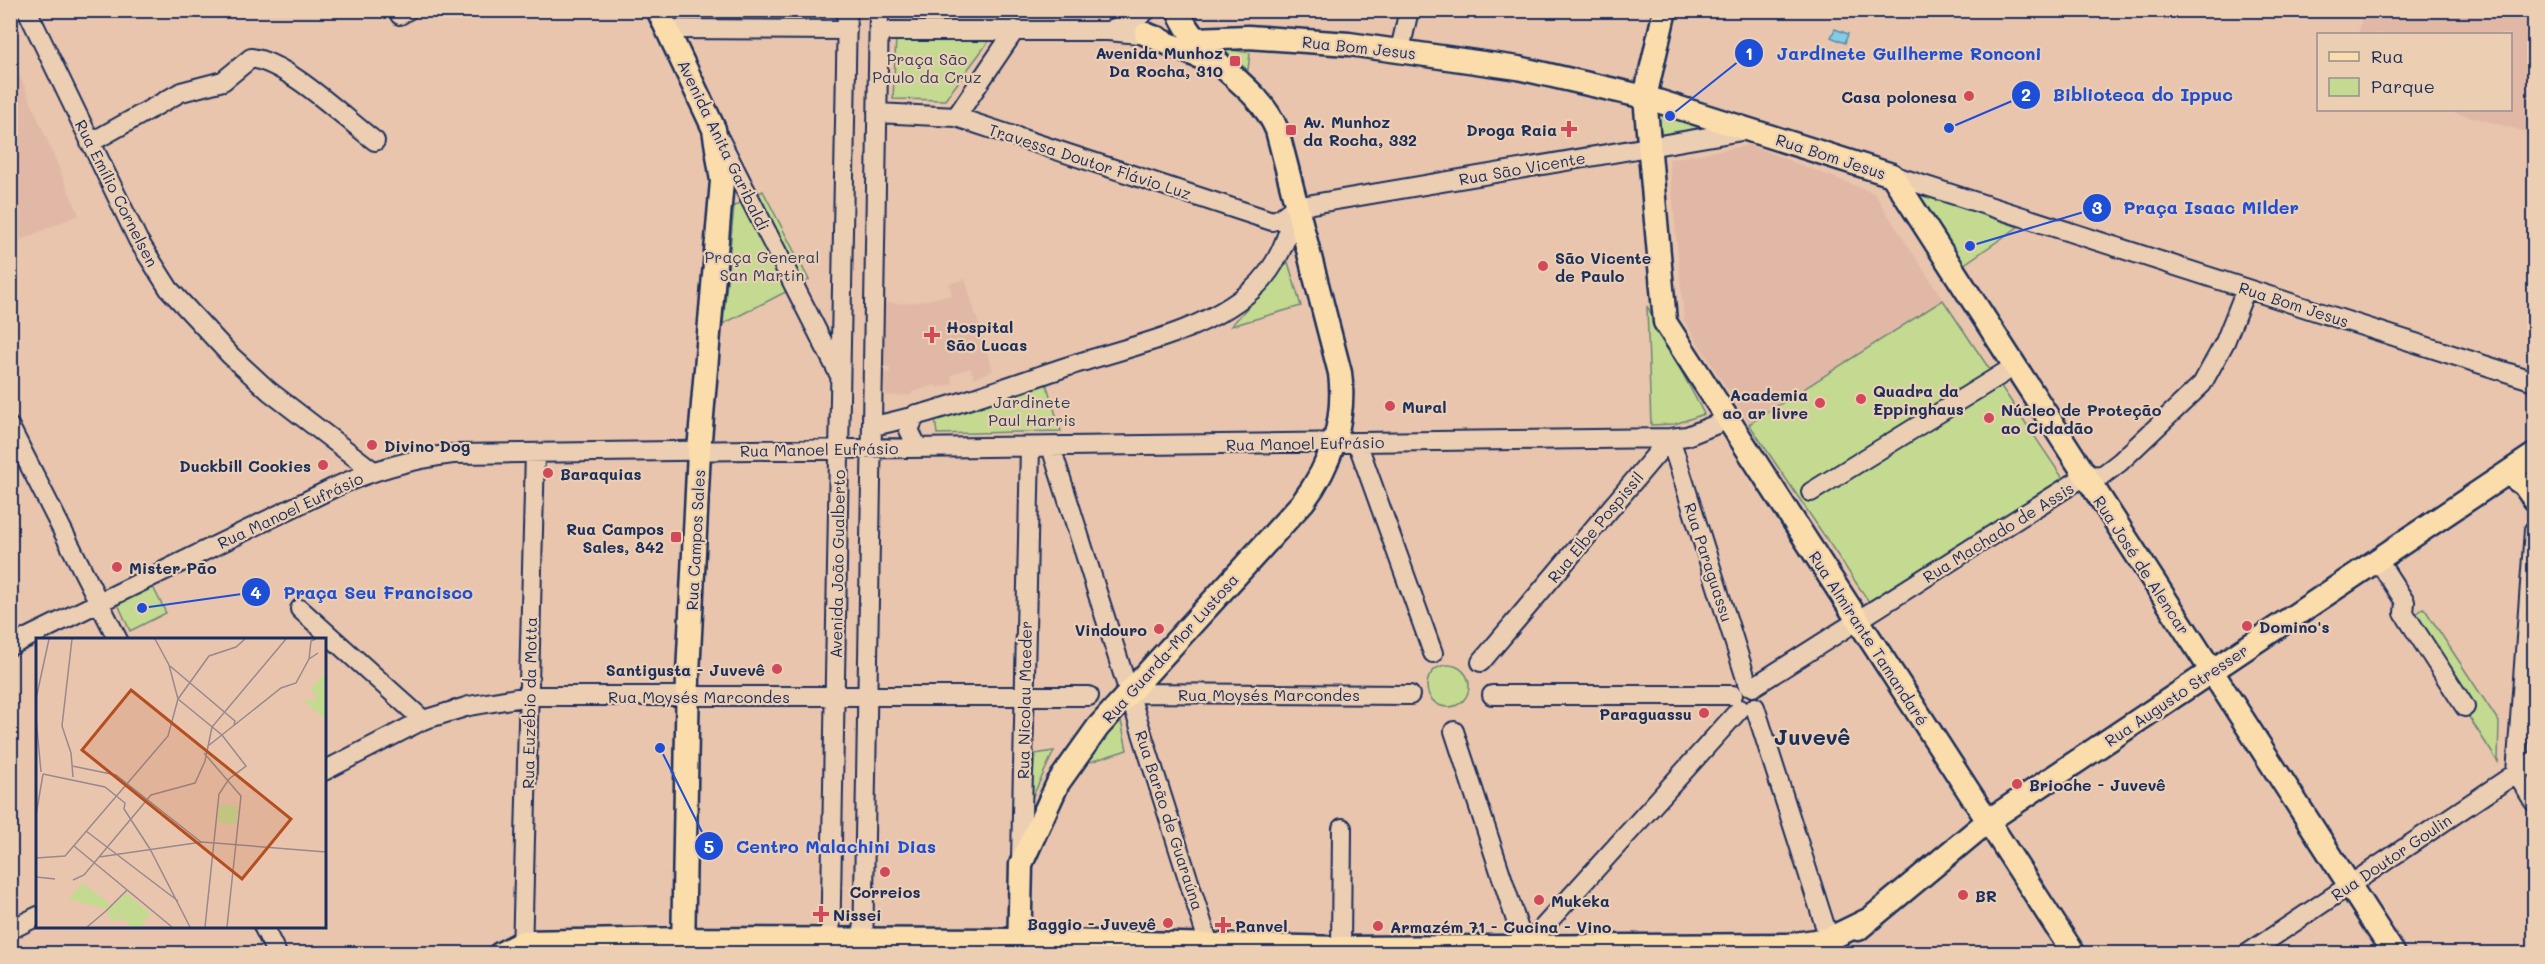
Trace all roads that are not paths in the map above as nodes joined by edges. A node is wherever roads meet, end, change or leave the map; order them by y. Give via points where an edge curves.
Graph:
1 (27, 10) edge
2 (847, 10) edge
3 (879, 10) edge
4 (1147, 10) edge
5 (1178, 10) edge
6 (1409, 10) edge
7 (1665, 10) edge
8 (663, 20) edge
9 (847, 30) junction
10 (1015, 30) junction
11 (879, 31) junction
12 (1108, 31) junction
13 (1146, 34) junction
14 (1195, 39) junction
15 (1400, 50) junction
16 (1224, 69) junction
17 (1645, 96) junction
18 (878, 113) junction
19 (956, 117) junction
20 (714, 129) junction
21 (1749, 130) junction
22 (375, 141) dead end
23 (90, 143) junction
24 (1649, 146) junction
25 (1892, 175) junction
26 (1295, 207) junction
27 (2246, 289) junction
28 (2015, 366) junction
29 (840, 376) junction
30 (2535, 381) edge
31 (916, 414) junction
32 (1727, 420) junction
33 (873, 426) junction
34 (10, 427) edge
35 (1670, 438) junction
36 (1357, 442) junction
37 (1334, 443) junction
38 (1030, 447) junction
39 (1051, 447) junction
40 (918, 448) junction
41 (839, 449) junction
42 (873, 449) junction
43 (699, 451) junction
44 (535, 453) junction
45 (2535, 455) edge
46 (374, 471) junction
47 (2506, 473) junction
48 (2085, 476) junction
49 (1061, 478) junction
50 (1029, 484) junction
51 (1811, 492) dead end
52 (2535, 499) edge
53 (2535, 530) edge
54 (2378, 560) junction
55 (99, 603) junction
56 (300, 609) dead end
57 (1858, 620) junction
58 (117, 638) edge
59 (10, 646) edge
60 (1432, 653) dead end
61 (1481, 662) dead end
62 (2211, 671) junction
63 (1129, 693) junction
64 (1492, 695) dead end
65 (529, 696) junction
66 (687, 696) junction
67 (836, 696) junction
68 (869, 696) junction
69 (1024, 696) junction
70 (1089, 696) dead end
71 (1410, 696) dead end
72 (1746, 697) junction
73 (2465, 706) dead end
74 (423, 720) junction
75 (1454, 731) dead end
76 (2535, 761) edge
77 (326, 770) edge
78 (2516, 773) junction
79 (2535, 802) edge
80 (1988, 821) junction
81 (1342, 828) dead end
82 (1021, 864) junction
83 (2349, 885) junction
84 (36, 917) edge
85 (264, 928) edge
86 (10, 930) edge
87 (847, 945) edge
88 (683, 946) edge
89 (1019, 947) edge
90 (523, 948) edge
91 (1341, 948) junction
92 (1211, 949) edge
93 (1794, 949) edge
94 (1832, 950) edge
95 (1524, 951) edge
96 (277, 954) edge
97 (500, 954) edge
98 (2074, 954) edge
99 (2247, 954) edge
100 (2394, 954) edge

1 - 23 street, Rua Emílio Cornelsen
2 - 9 street, Avenida João Gualberto
3 - 11 street, Avenida João Gualberto
4 - 12 street, Rua Bom Jesus
5 - 14 main road
6 - 15 street
7 - 17 main road
8 - 9 street
8 - 20 main road, Avenida Anita Garibaldi
9 - 29 street, Avenida João Gualberto
10 - 11 street, Rua Bom Jesus
10 - 12 street, Rua Bom Jesus
10 - 19 street
11 - 18 street, Avenida João Gualberto
12 - 13 street, Rua Bom Jesus
13 - 14 street, Rua Bom Jesus
13 - 16 main road
14 - 15 main road, Rua Bom Jesus via 1248,37
14 - 16 main road
15 - 17 main road, Rua Bom Jesus via 1518,68
16 - 26 main road, Rua Guarda-Mor Lustosa via 1254,94 1271,116
17 - 21 main road, Rua Bom Jesus
17 - 24 main road
18 - 19 street, Travessa Doutor Flávio Luz
18 - 33 street, Avenida João Gualberto
19 - 26 street, Travessa Doutor Flávio Luz via 1272,221
20 - 29 street, Avenida Anita Garibaldi
20 - 43 main road, Rua Campos Sales via 722,200
21 - 24 street, Rua São Vicente
21 - 25 main road, Rua Bom Jesus
22 - 23 street via 283,69 251,58 223,81 181,92
23 - 46 street, Rua Emílio Cornelsen via 152,264 194,318 269,391
24 - 26 street, Rua São Vicente
24 - 32 main road, Rua Almirante Tamandaré via 1665,322
25 - 27 street, Rua Bom Jesus
25 - 28 main road, Rua José de Alencar
26 - 31 street via 1282,250 1271,270 1253,289 1217,314 1156,338
26 - 37 main road, Rua Guarda-Mor Lustosa via 1340,373 1342,410
27 - 30 street, Rua Bom Jesus
27 - 48 street, Rua Machado de Assis via 2225,342 2202,384 2120,462 2103,475
28 - 48 main road, Rua José de Alencar
28 - 51 street
29 - 41 street, Avenida João Gualberto
31 - 33 street
31 - 40 street via 909,430
32 - 35 street via 1687,436
32 - 57 main road, Rua Almirante Tamandaré
33 - 42 street, Avenida João Gualberto
34 - 55 street
35 - 36 street, Rua Manoel Eufrásio
35 - 61 street, Rua Elbe Pospissil
35 - 72 street, Rua Paraguassu
36 - 37 street, Rua Manoel Eufrásio
36 - 60 street
37 - 39 street, Rua Manoel Eufrásio
37 - 63 main road, Rua Guarda-Mor Lustosa via 1321,476 1303,502
38 - 39 street, Rua Manoel Eufrásio
38 - 40 street, Rua Manoel Eufrásio
38 - 50 street, Rua Nicolau Maeder
39 - 49 street, Rua Barão de Guaraúna
40 - 42 street, Rua Manoel Eufrásio
41 - 42 street, Rua Manoel Eufrásio
41 - 43 street, Rua Manoel Eufrásio
41 - 67 street, Avenida João Gualberto
42 - 68 street, Avenida João Gualberto
43 - 44 street, Rua Manoel Eufrásio
43 - 66 main road, Rua Campos Sales
44 - 46 street, Rua Manoel Eufrásio via 453,454
44 - 65 street, Rua Euzébio da Motta
45 - 47 main road, Rua Augusto Stresser
46 - 55 street, Rua Manoel Eufrásio
47 - 52 main road via 2524,485
47 - 54 main road, Rua Augusto Stresser
48 - 57 street, Rua Machado de Assis
48 - 62 main road, Rua José de Alencar
49 - 50 street via 1048,473
49 - 63 street, Rua Barão de Guaraúna
50 - 69 street, Rua Nicolau Maeder
53 - 78 street
54 - 62 main road, Rua Augusto Stresser
54 - 73 street via 2405,602 2404,613
55 - 58 street
55 - 59 street, Rua Manoel Eufrásio
56 - 74 street
57 - 72 street, Rua Machado de Assis
57 - 80 main road, Rua Almirante Tamandaré
62 - 80 main road, Rua Augusto Stresser
62 - 83 main road, Rua José de Alencar
63 - 71 street, Rua Moysés Marcondes
63 - 82 main road, Rua Guarda-Mor Lustosa via 1098,727 1058,783
63 - 92 street, Rua Barão de Guaraúna
64 - 72 street
65 - 66 street, Rua Moysés Marcondes
65 - 74 street, Rua Moysés Marcondes
65 - 90 street, Rua Euzébio da Motta
66 - 67 street, Rua Moysés Marcondes
66 - 88 main road, Rua Campos Sales
67 - 68 street, Rua Moysés Marcondes
67 - 87 street, Avenida João Gualberto
68 - 69 street, Rua Moysés Marcondes
68 - 87 street, Avenida João Gualberto
69 - 70 street, Rua Moysés Marcondes
69 - 82 street, Rua Nicolau Maeder
72 - 94 street, Rua Paraguassu
72 - 95 street, Rua Machado de Assis
74 - 77 street, Rua Moysés Marcondes
75 - 95 street
76 - 78 street, Rua Doutor Goulin
78 - 79 street
78 - 83 street, Rua Doutor Goulin
80 - 94 main road, Rua Augusto Stresser
80 - 98 main road, Rua Almirante Tamandaré
81 - 91 street
82 - 89 main road, Rua Nicolau Maeder
83 - 99 street, Rua Doutor Goulin
83 - 100 main road, Rua José de Alencar
84 - 86 street
85 - 96 street
87 - 88 main road, Rua Augusto Stresser
87 - 89 main road, Rua Augusto Stresser
88 - 90 main road, Rua Augusto Stresser
89 - 92 main road, Rua Augusto Stresser
90 - 97 main road
91 - 92 main road, Rua Augusto Stresser
91 - 95 main road, Rua Augusto Stresser
93 - 94 main road, Rua Augusto Stresser
93 - 95 main road, Rua Augusto Stresser

